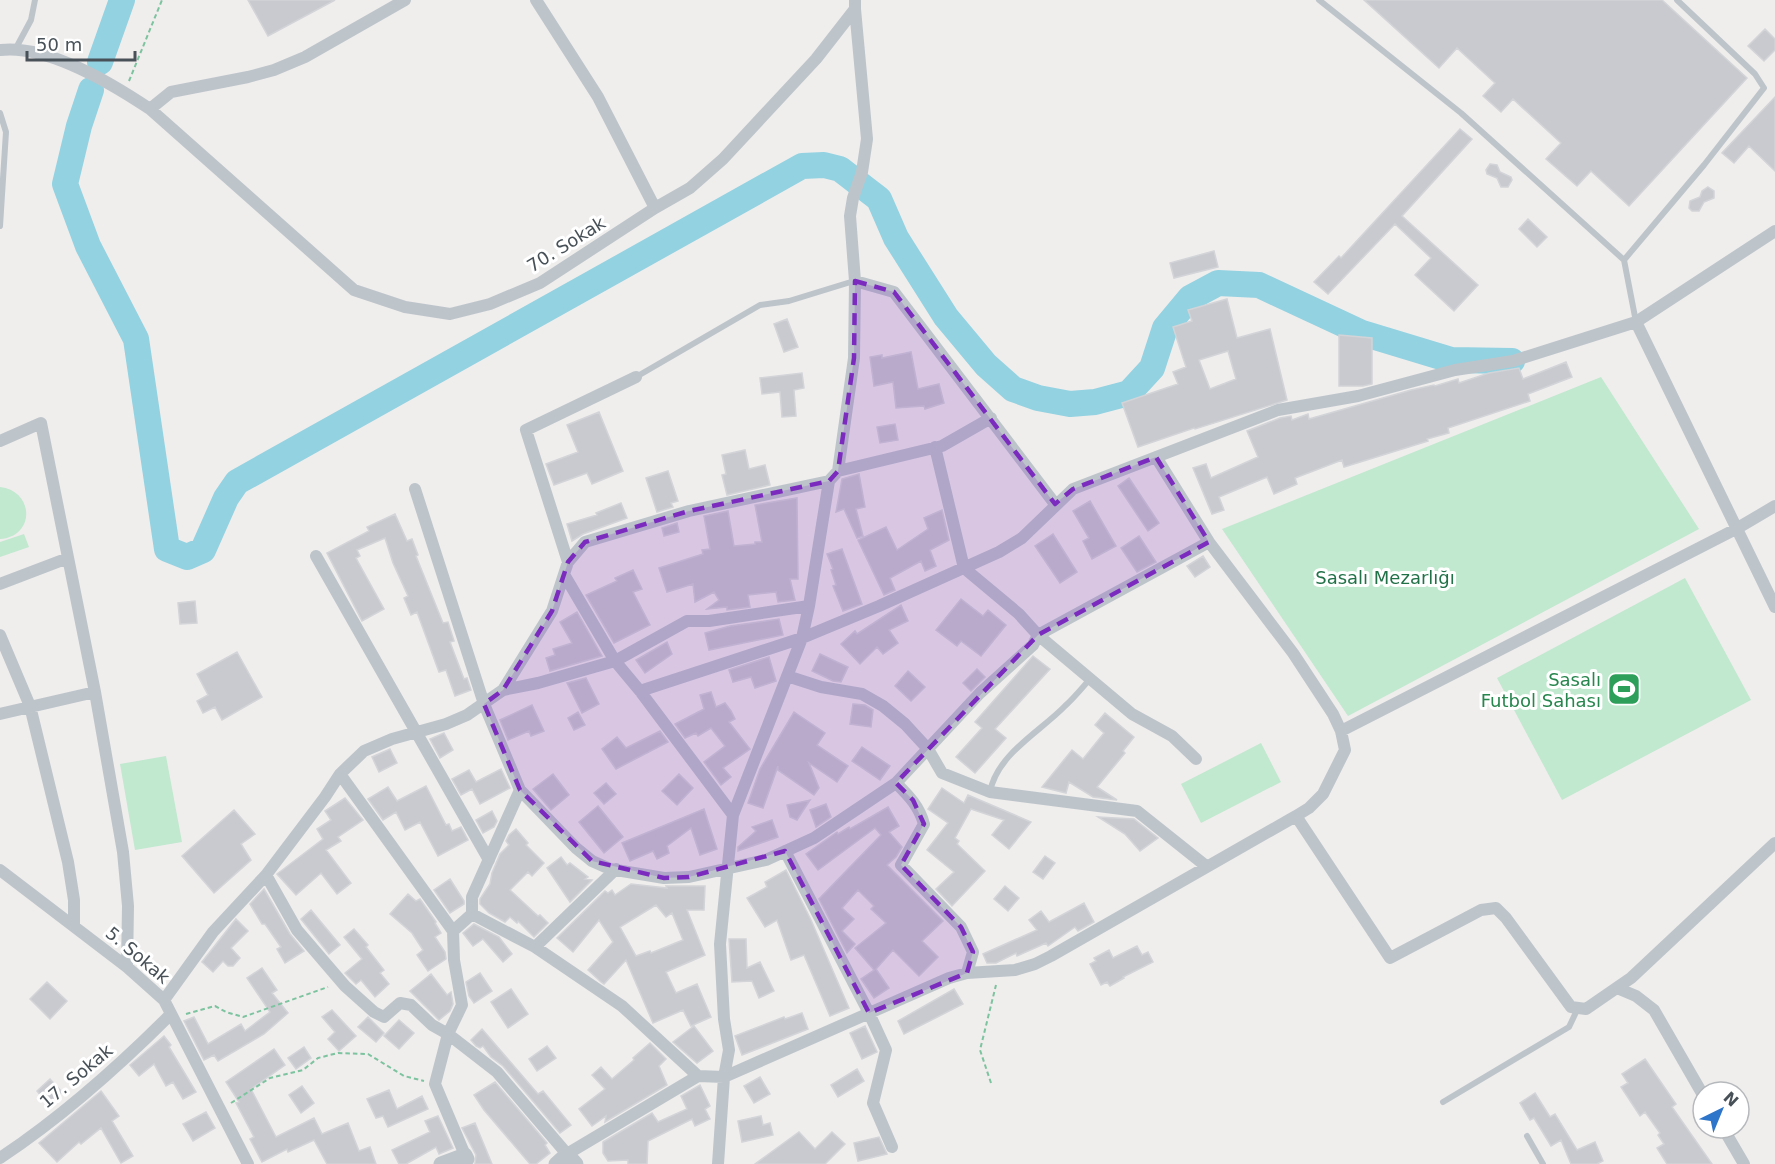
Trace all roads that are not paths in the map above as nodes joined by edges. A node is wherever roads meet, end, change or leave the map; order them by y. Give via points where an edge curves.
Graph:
1 (35, 0) edge
2 (405, 0) edge
3 (536, 0) edge
4 (1319, 0) edge
5 (1677, 0) edge
6 (855, 4) edge
7 (16, 48) junction
8 (0, 50) edge
9 (150, 109) junction
10 (0, 113) edge
11 (655, 208) junction
12 (0, 226) edge
13 (1775, 231) edge
14 (1624, 260) junction
15 (855, 281) junction
16 (1636, 322) junction
17 (636, 377) joint
18 (991, 418) junction
19 (0, 441) edge
20 (936, 447) junction
21 (1156, 457) junction
22 (834, 476) junction
23 (415, 489) dead end
24 (1055, 504) junction
25 (1775, 506) edge
26 (1736, 529) junction
27 (1209, 542) junction
28 (316, 556) dead end
29 (68, 558) junction
30 (568, 562) junction
31 (964, 568) junction
32 (565, 576) junction
33 (0, 584) edge
34 (809, 606) junction
35 (1775, 608) edge
36 (0, 635) edge
37 (1038, 635) junction
38 (802, 638) junction
39 (615, 661) junction
40 (787, 676) junction
41 (1090, 679) junction
42 (502, 690) junction
43 (640, 691) junction
44 (95, 692) junction
45 (484, 704) junction
46 (30, 706) junction
47 (0, 714) edge
48 (1341, 731) junction
49 (417, 732) junction
50 (928, 749) junction
51 (1196, 759) dead end
52 (340, 774) junction
53 (896, 783) junction
54 (520, 790) junction
55 (990, 792) junction
56 (733, 815) junction
57 (1296, 816) junction
58 (1775, 843) edge
59 (785, 851) junction
60 (489, 860) junction
61 (1206, 866) junction
62 (616, 869) junction
63 (0, 870) edge
64 (728, 870) junction
65 (266, 875) junction
66 (472, 914) junction
67 (74, 926) junction
68 (453, 931) junction
69 (536, 947) junction
70 (127, 967) junction
71 (968, 973) junction
72 (1617, 988) junction
73 (164, 1000) junction
74 (1578, 1008) junction
75 (869, 1012) junction
76 (172, 1017) junction
77 (448, 1034) junction
78 (698, 1076) junction
79 (724, 1077) junction
80 (1694, 1080) edge
81 (1443, 1102) dead end
82 (1527, 1136) dead end
83 (1730, 1140) edge
84 (892, 1147) dead end
85 (0, 1158) edge
86 (464, 1161) edge
87 (566, 1161) edge
88 (248, 1164) edge
89 (441, 1164) edge
90 (718, 1164) edge
91 (1543, 1164) edge
92 (1744, 1164) edge

1 - 7 lane via 31,20
2 - 9 street via 305,57 248,77 171,92
3 - 11 street via 598,98
4 - 14 lane via 1461,113
5 - 14 lane via 1755,74 1764,88
6 - 11 street, 70. Sokak via 816,59 723,159 690,188
6 - 15 street via 867,139 850,216
7 - 8 street, 70. Sokak
7 - 9 street, 70. Sokak via 62,59
9 - 11 street, 70. Sokak via 354,290 405,307 450,314 490,304 540,283
10 - 12 lane via 6,132
13 - 16 street
14 - 16 lane
15 - 17 lane via 789,301 760,305
15 - 18 street via 894,292
15 - 22 street via 854,358
16 - 21 street via 1513,361 1455,370 1358,396 1278,410
16 - 26 street
17 - 30 street via 526,430
18 - 20 street
18 - 24 street
19 - 29 street via 41,423
20 - 22 street
20 - 31 street
21 - 24 street via 1073,489
21 - 27 street
22 - 30 street via 603,535 585,542
22 - 34 street
23 - 45 street
24 - 31 street via 1022,538
25 - 26 street
26 - 35 street
26 - 48 street
27 - 37 street
27 - 48 street via 1293,653
28 - 49 street
29 - 33 street
29 - 44 street
30 - 32 street
31 - 37 street
31 - 38 street
32 - 39 street
32 - 42 street via 552,611
34 - 38 street
34 - 39 street via 687,621
36 - 46 street
37 - 41 street
37 - 50 street via 1033,645 980,693
38 - 40 street
38 - 43 street
39 - 42 street
39 - 43 street
40 - 50 street via 862,694 906,724
40 - 56 street
41 - 51 street via 1132,714 1172,736
41 - 55 lane via 1064,708 1019,745 992,783
42 - 45 street
43 - 56 street
44 - 46 street
44 - 70 street via 123,852 129,906
45 - 49 street via 446,724
45 - 54 street
46 - 47 street
46 - 67 street via 68,862
48 - 57 street via 1345,750 1323,794
49 - 52 street via 364,751
49 - 60 street
50 - 53 street
50 - 55 street via 942,774
52 - 65 street
52 - 68 street
53 - 59 street via 814,838
53 - 71 street via 913,800 924,824 901,865 961,927 973,952
54 - 60 street
54 - 62 street via 576,848 592,861
55 - 61 street via 1137,811
56 - 64 street
57 - 61 street
57 - 74 street via 1390,958 1481,910 1496,908 1571,1007
58 - 72 street
59 - 64 street
59 - 75 street
60 - 66 street via 472,897
61 - 71 street via 1051,956 1025,967
62 - 64 street via 664,878
62 - 69 street
63 - 67 street, 5. Sokak
64 - 79 street via 720,944 729,1050
65 - 73 street via 213,932
65 - 77 street via 297,930 345,986 374,1012 384,1017 400,1003 411,1005
66 - 68 street
66 - 69 street
67 - 70 street, 5. Sokak
68 - 77 street via 462,1005
69 - 78 street via 622,1006
70 - 73 street, 5. Sokak
71 - 75 street
72 - 74 street via 1586,1009
72 - 80 street via 1654,1010
73 - 76 street, 5. Sokak
74 - 81 lane via 1569,1027
75 - 79 street
75 - 84 street via 886,1050 873,1102
76 - 85 street, 17. Sokak via 36,1134
76 - 88 street, 5. Sokak
77 - 86 street via 435,1084
77 - 87 street via 497,1072
78 - 79 street
78 - 87 street
79 - 90 street
82 - 91 lane
83 - 92 street
86 - 89 street

